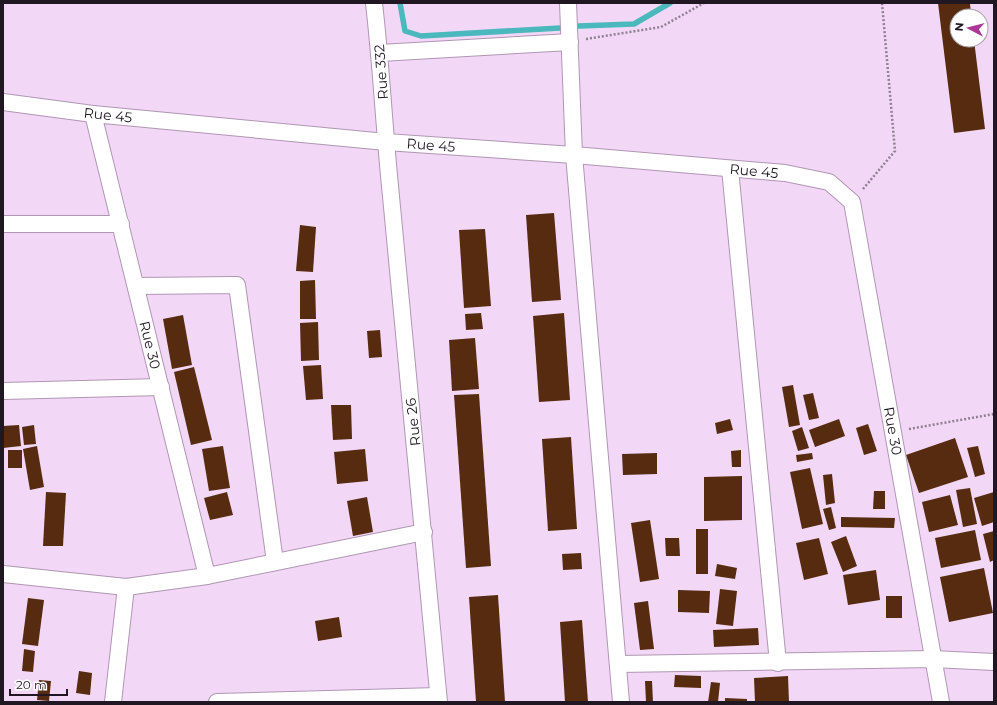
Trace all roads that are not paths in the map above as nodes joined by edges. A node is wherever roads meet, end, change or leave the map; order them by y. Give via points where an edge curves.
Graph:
1 (374, 3) edge
2 (568, 3) edge
3 (570, 42) junction
4 (380, 53) junction
5 (3, 102) edge
6 (93, 114) junction
7 (386, 142) junction
8 (574, 155) junction
9 (730, 169) junction
10 (852, 202) joint
11 (3, 224) edge
12 (121, 224) junction
13 (136, 286) junction
14 (161, 387) junction
15 (3, 391) edge
16 (424, 532) junction
17 (275, 562) junction
18 (3, 574) edge
19 (207, 576) junction
20 (126, 587) junction
21 (933, 660) junction
22 (994, 662) edge
23 (778, 663) junction
24 (618, 664) junction
25 (438, 699) edge
26 (113, 702) edge
27 (217, 702) edge
28 (622, 702) edge
29 (941, 702) edge

1 - 4 street, Rue 332
2 - 3 street
3 - 4 street
3 - 8 street
4 - 7 street, Rue 332
5 - 6 street, Rue 45
6 - 7 street, Rue 45
6 - 12 street, Rue 30
7 - 8 street, Rue 45
7 - 16 street, Rue 26
8 - 9 street, Rue 45
8 - 24 street
9 - 10 street, Rue 45 via 785,173 829,182
9 - 23 street
10 - 21 street, Rue 30
11 - 12 street
12 - 13 street, Rue 30
13 - 14 street, Rue 30
13 - 17 street via 238,285
14 - 15 street
14 - 19 street, Rue 30
16 - 17 street
16 - 25 street, Rue 26
17 - 19 street
18 - 20 street
19 - 20 street
20 - 26 street
21 - 22 street
21 - 23 street
21 - 29 street, Rue 30
23 - 24 street
24 - 28 street
25 - 27 street

